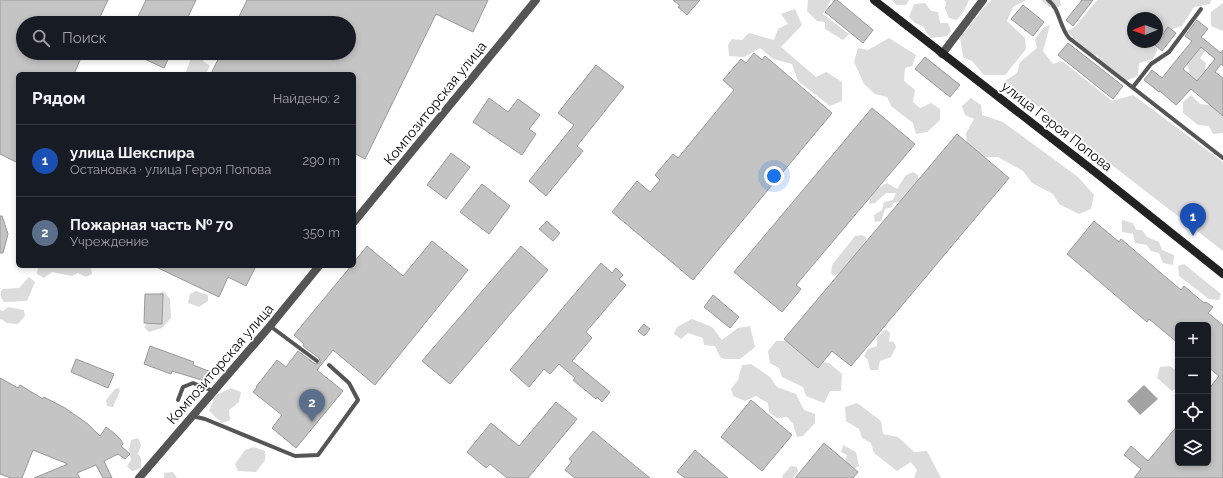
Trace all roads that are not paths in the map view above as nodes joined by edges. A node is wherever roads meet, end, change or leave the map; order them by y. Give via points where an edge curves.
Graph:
1 (536, 0) edge
2 (874, 0) edge
3 (983, 0) edge
4 (1048, 0) edge
5 (1201, 9) dead end
6 (942, 54) junction
7 (1133, 87) junction
8 (1223, 158) edge
9 (356, 220) edge
10 (317, 268) edge
11 (1223, 274) edge
12 (270, 326) junction
13 (317, 361) dead end
14 (329, 365) dead end
15 (213, 391) junction
16 (178, 400) dead end
17 (192, 416) junction
18 (140, 478) edge

1 - 9 street, Композиторская улица
2 - 6 street, улица Героя Попова
3 - 6 street
4 - 7 lane via 1055,5 1064,32 1069,38
5 - 7 lane via 1169,52 1151,64
6 - 11 street, улица Героя Попова
7 - 8 lane
10 - 12 street, Композиторская улица
12 - 13 lane
12 - 15 street, Композиторская улица
14 - 17 lane via 349,383 358,400 318,454 295,456
15 - 16 lane via 193,383 183,387
15 - 17 street, Композиторская улица
17 - 18 street, Композиторская улица

